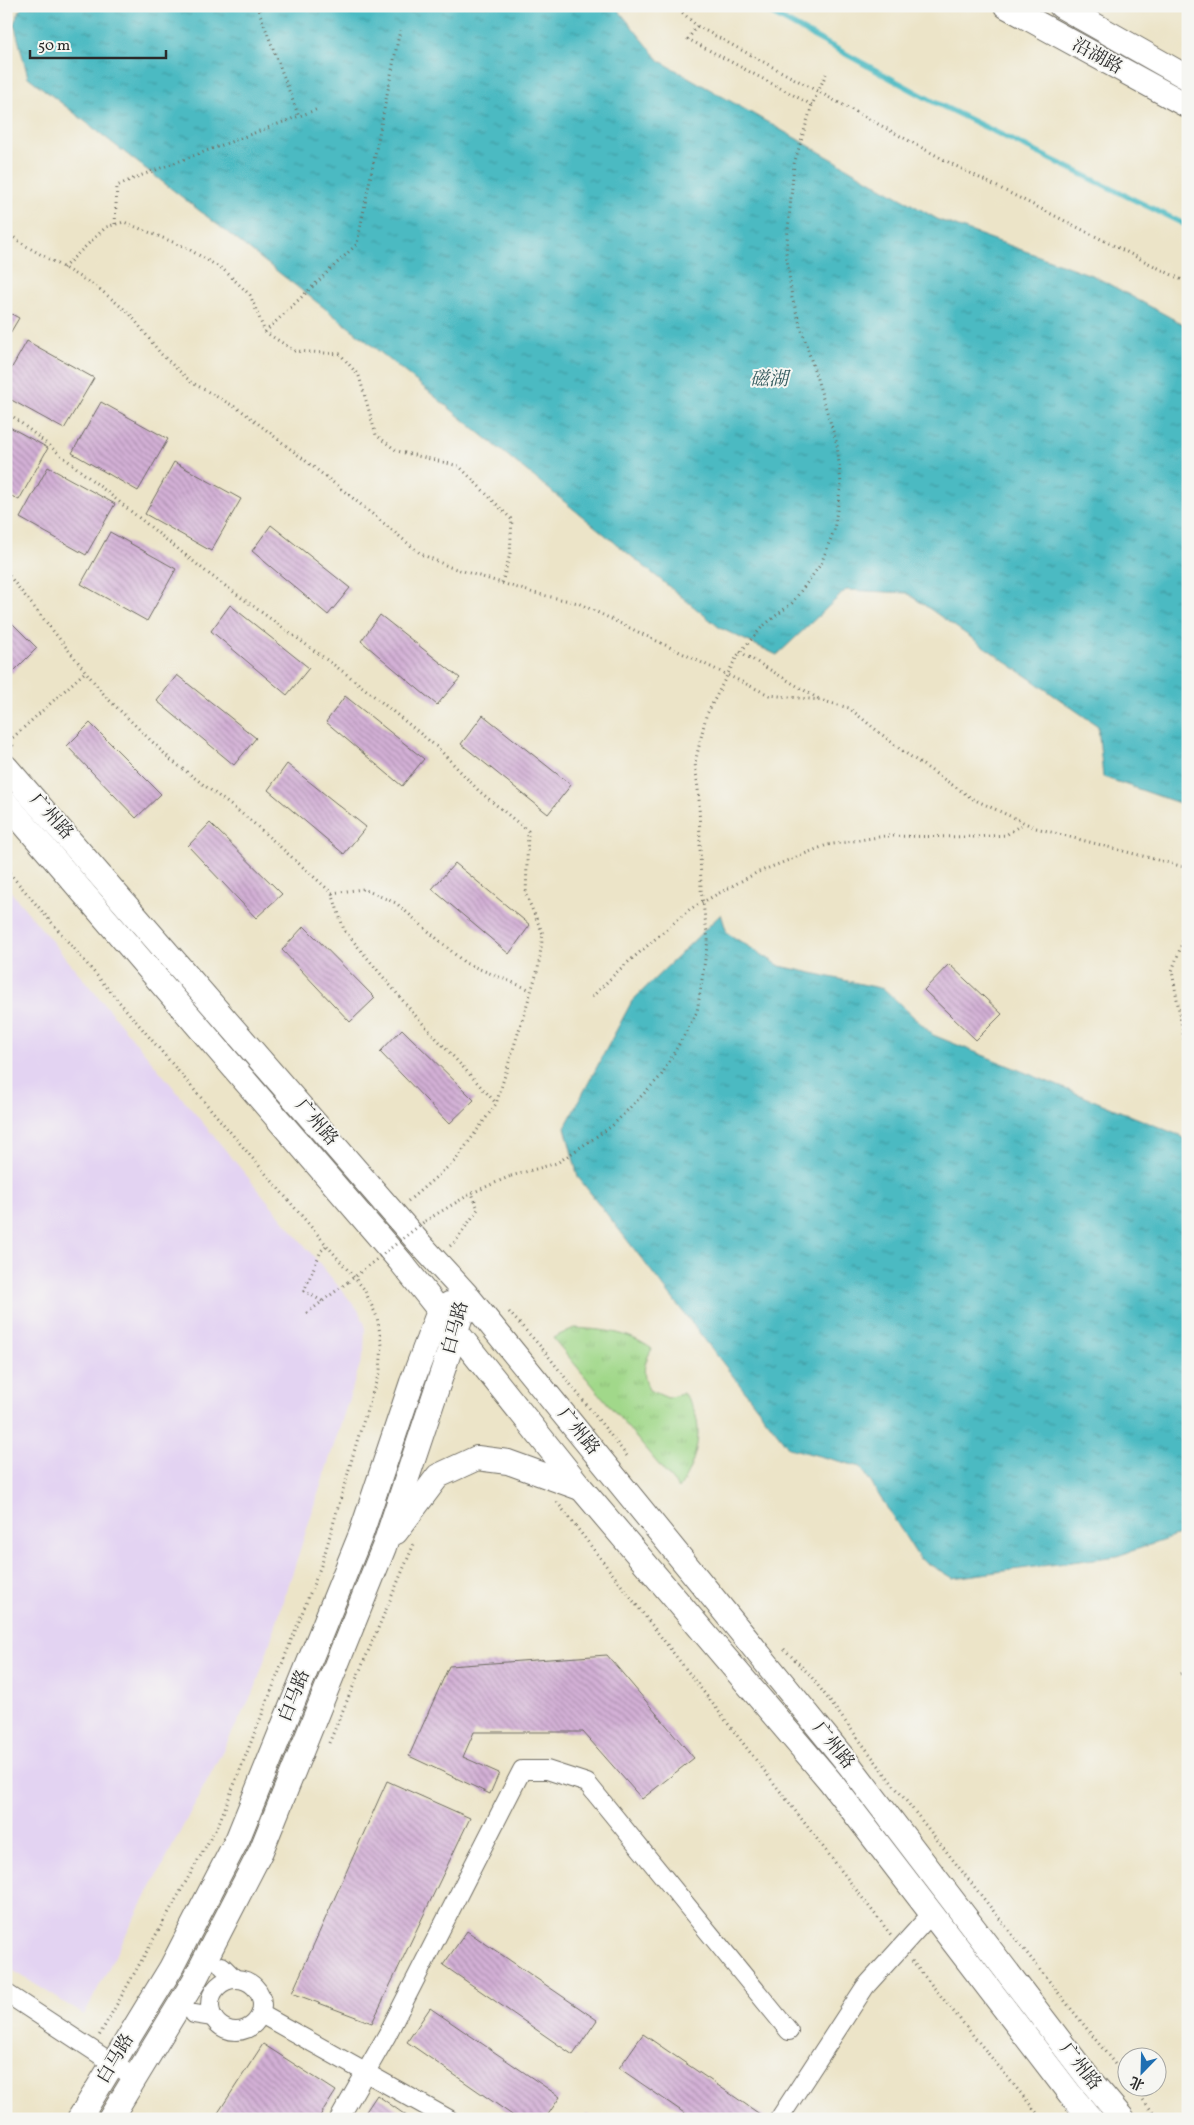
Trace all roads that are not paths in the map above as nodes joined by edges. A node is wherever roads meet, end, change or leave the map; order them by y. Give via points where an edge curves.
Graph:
1 (1006, 6) edge
2 (1061, 6) edge
3 (1188, 78) edge
4 (1188, 106) edge
5 (6, 767) edge
6 (6, 803) edge
7 (465, 1293) junction
8 (439, 1311) junction
9 (457, 1330) junction
10 (582, 1489) junction
11 (384, 1547) junction
12 (932, 1913) junction
13 (222, 1966) dead end
14 (235, 1979) junction
15 (6, 1993) edge
16 (194, 2014) dead end
17 (261, 2014) junction
18 (213, 2018) junction
19 (789, 2030) dead end
20 (113, 2064) junction
21 (366, 2074) junction
22 (135, 2078) junction
23 (79, 2119) edge
24 (110, 2119) edge
25 (339, 2119) edge
26 (448, 2119) edge
27 (780, 2119) edge
28 (1091, 2119) edge
29 (1123, 2119) edge

1 - 4 main road, 沿湖路
2 - 3 main road, 沿湖路
5 - 7 main road, 广州路
6 - 8 main road, 广州路 via 400,1261
7 - 8 main road, 白马路
7 - 9 main road, 白马路
7 - 29 main road, 广州路 via 850,1766
8 - 9 main road, 广州路
8 - 20 main road, 白马路 via 361,1534 238,1838 171,1968
9 - 10 main road, 广州路
9 - 11 main road, 白马路
10 - 11 main road via 508,1462 477,1458 438,1476
10 - 12 main road, 广州路 via 830,1781
11 - 22 main road, 白马路 via 261,1851 194,1981
12 - 27 street via 866,1986
12 - 28 main road, 广州路
13 - 14 street
14 - 17 street via 251,1984 257,1990 263,2006
14 - 18 street via 213,1992 210,2000
15 - 20 street
16 - 18 street
17 - 18 street via 250,2027 234,2032 218,2025
17 - 21 street
19 - 21 street via 587,1782 547,1770 522,1770
20 - 22 street
20 - 23 main road, 白马路
21 - 25 street
21 - 26 street
22 - 24 main road, 白马路

